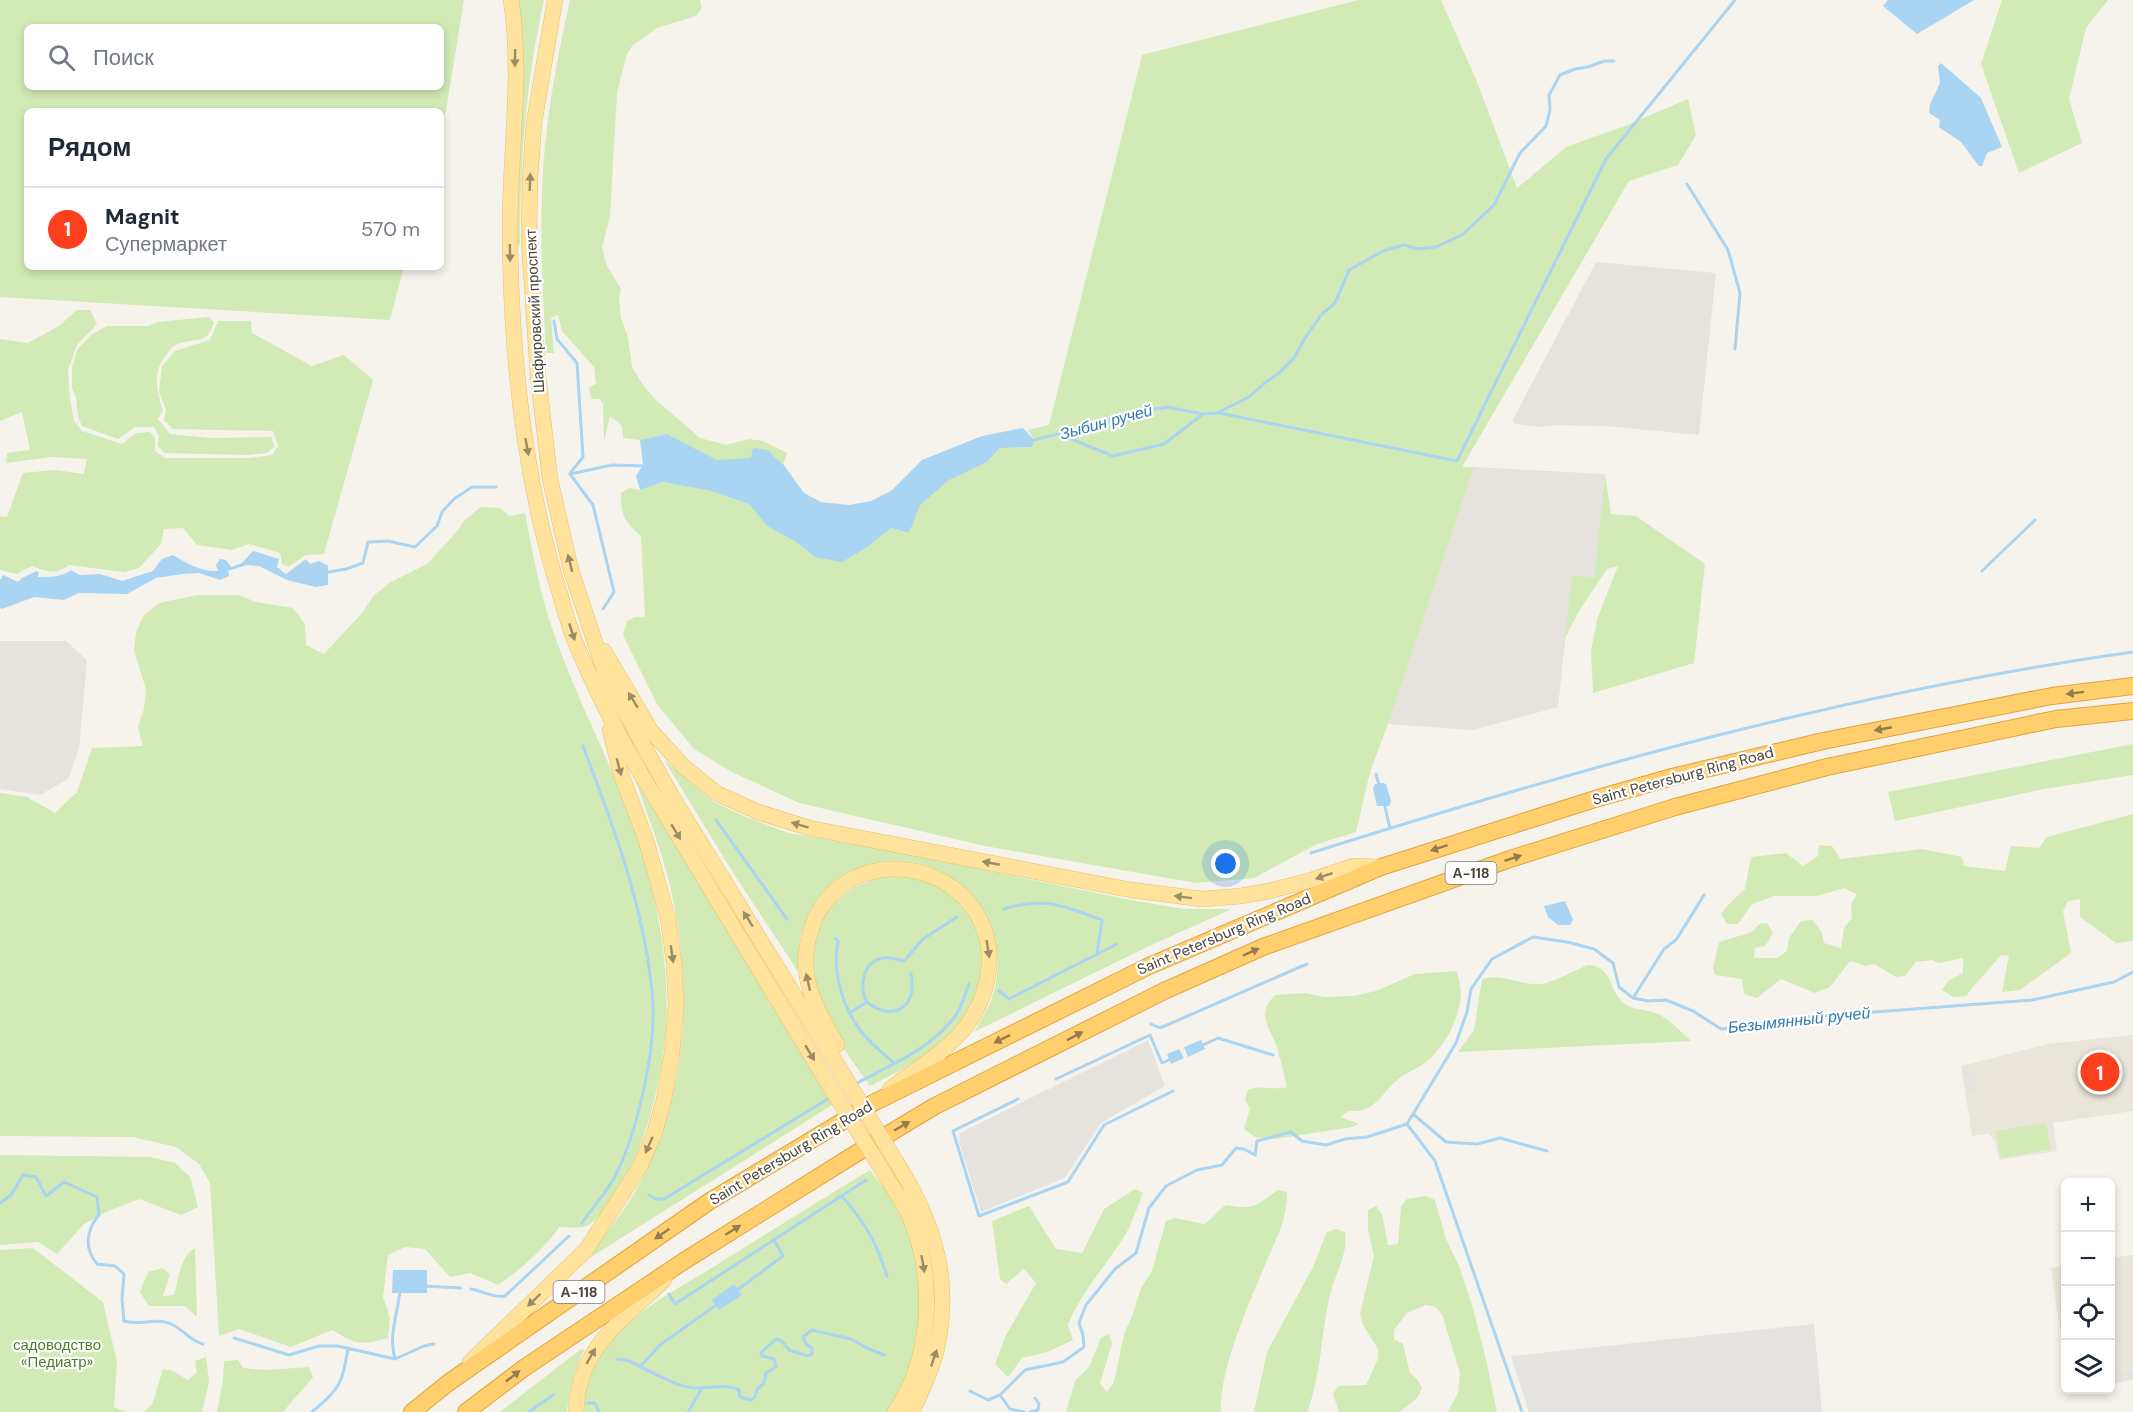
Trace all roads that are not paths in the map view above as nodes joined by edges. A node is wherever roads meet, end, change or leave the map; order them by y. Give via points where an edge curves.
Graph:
1 (511, 0) edge
2 (555, 0) edge
3 (587, 619) junction
4 (2133, 686) edge
5 (605, 710) junction
6 (2133, 711) edge
7 (1381, 867) junction
8 (848, 1074) junction
9 (873, 1102) junction
10 (684, 1261) junction
11 (448, 1383) junction
12 (412, 1412) edge
13 (466, 1412) edge
14 (576, 1412) edge
15 (895, 1412) edge
16 (912, 1412) edge

1 -> 5 main road via 515,44 511,289 525,440 554,577 576,644
3 -> 2 main road, Шафировский проспект via 550,479 537,376 532,292 533,134
7 -> 3 main road via 1353,866 1269,891 1202,899 1131,890 809,828 716,794 683,766 651,731
8 -> 3 main road via 674,800 608,682
4 -> 7 highway, Saint Petersburg Ring Road / А-118 via 2052,696 1823,741 1683,774
5 -> 11 main road via 621,774 654,869 674,962 676,1006 664,1098 654,1135 639,1168 586,1250
5 -> 15 main road, bridge via 906,1209 920,1248 927,1308 916,1367
10 -> 6 highway, Saint Petersburg Ring Road / А-118 via 936,1106 1164,991 1263,946 1510,859 1675,807 1827,767 2056,719
7 -> 9 highway, Saint Petersburg Ring Road / А-118 via 1149,966
8 -> 9 main road via 818,1011 806,970 806,950 818,913 829,896 849,880 866,873 893,868 934,876 954,887 978,915 987,937 988,981 963,1030
16 -> 8 main road, bridge via 937,1348 942,1306 936,1244 920,1202
9 -> 11 highway, Saint Petersburg Ring Road / А-118 via 710,1201
13 -> 10 highway, Saint Petersburg Ring Road / А-118 via 524,1368
14 -> 10 main road via 576,1395 591,1354 605,1335
11 - 12 highway, Saint Petersburg Ring Road / А-118

